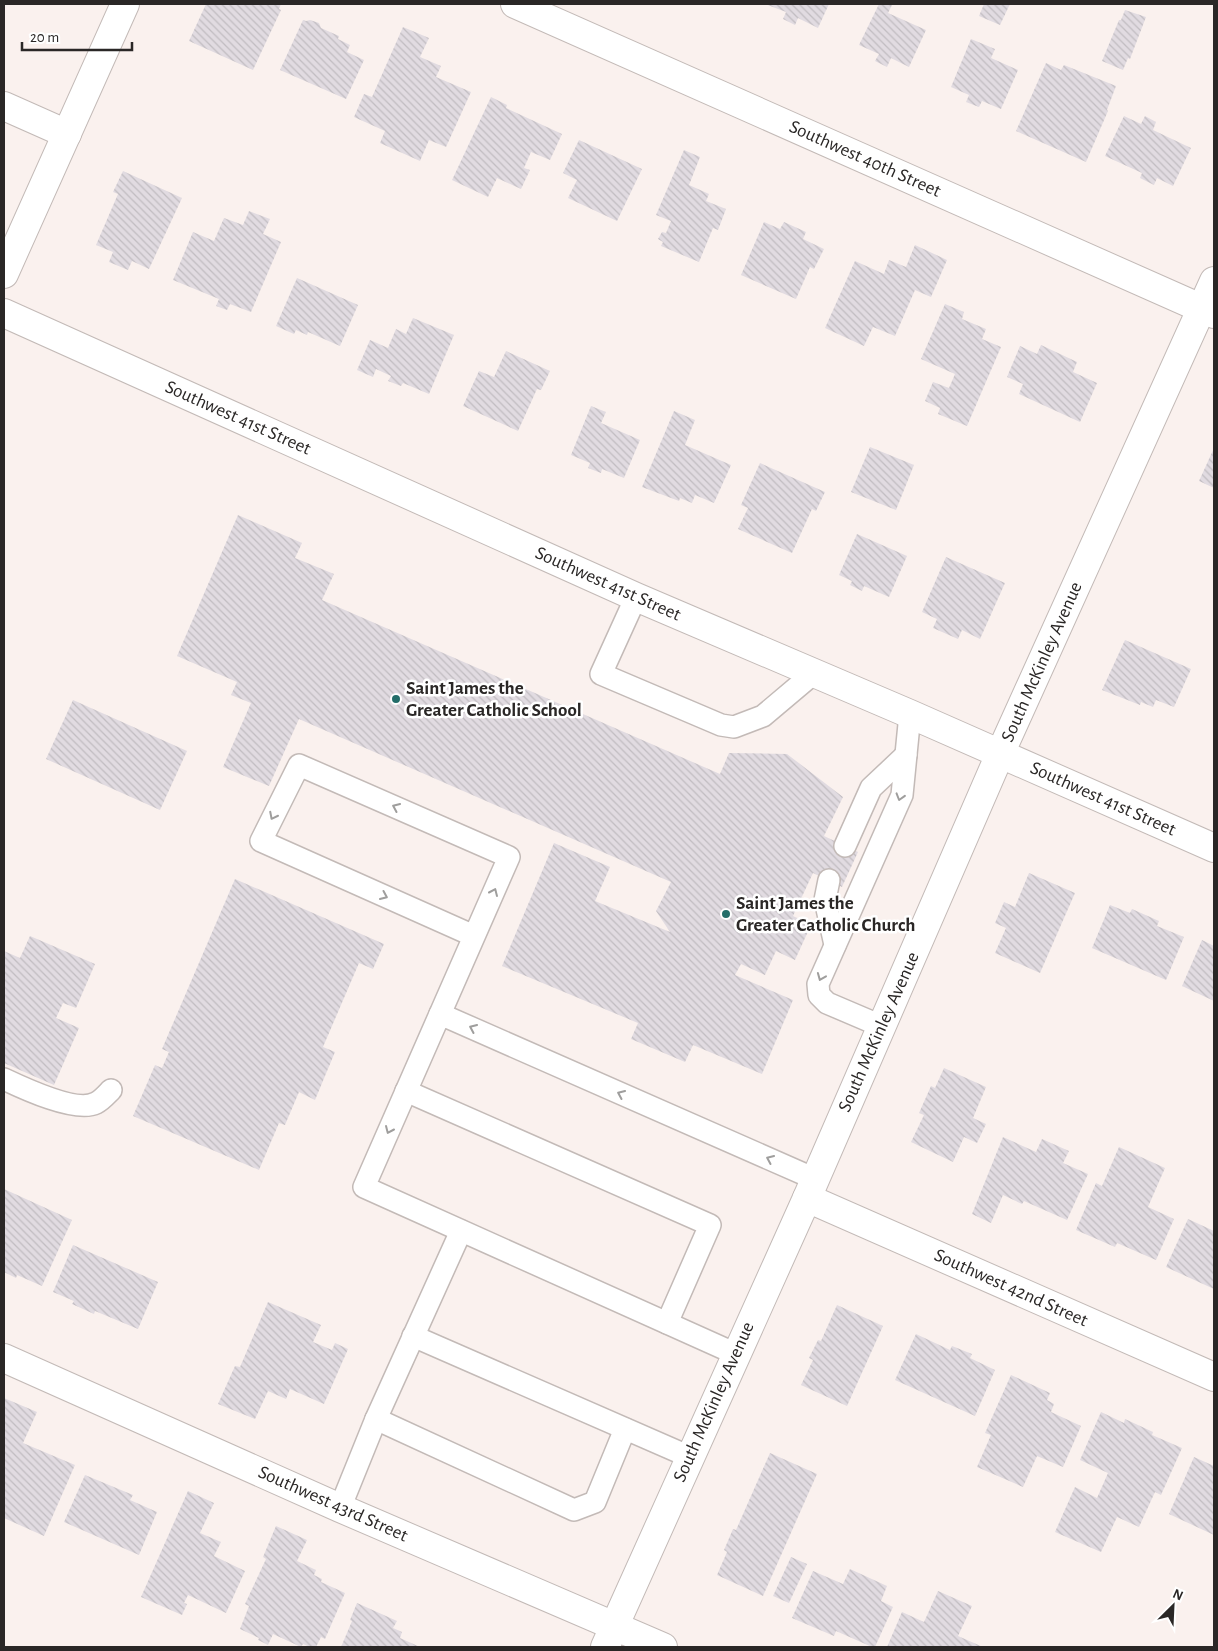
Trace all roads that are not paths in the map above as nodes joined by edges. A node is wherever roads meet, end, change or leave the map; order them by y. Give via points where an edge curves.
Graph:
1 (125, 4) edge
2 (515, 4) edge
3 (4, 106) edge
4 (67, 134) junction
5 (4, 274) edge
6 (1214, 281) edge
7 (1208, 312) edge
8 (4, 313) edge
9 (636, 597) junction
10 (814, 673) junction
11 (910, 714) junction
12 (1000, 754) junction
13 (906, 755) junction
14 (845, 846) dead end
15 (1214, 848) edge
16 (828, 880) dead end
17 (474, 936) junction
18 (835, 945) junction
19 (440, 1014) junction
20 (881, 1026) junction
21 (4, 1079) edge
22 (111, 1090) dead end
23 (406, 1091) junction
24 (811, 1188) junction
25 (461, 1231) junction
26 (667, 1323) junction
27 (413, 1336) junction
28 (736, 1354) junction
29 (4, 1358) edge
30 (1214, 1378) edge
31 (376, 1419) junction
32 (625, 1429) junction
33 (690, 1457) junction
34 (340, 1508) junction
35 (610, 1636) edge
36 (663, 1647) edge

1 - 4 street
2 - 7 street, Southwest 40th Street
3 - 4 street
4 - 5 street
6 - 7 street, South McKinley Avenue
7 - 12 street, South McKinley Avenue
8 - 9 street, Southwest 41st Street
9 - 10 street, Southwest 41st Street
9 - 10 lane via 601,674 711,721 734,727 763,716
10 - 11 street, Southwest 41st Street
11 - 12 street, Southwest 41st Street
11 - 13 lane
12 - 15 street, Southwest 41st Street
12 - 20 street, South McKinley Avenue
13 - 14 lane via 871,788
13 -> 18 lane via 902,795
16 - 18 lane via 825,900
17 -> 17 lane via 509,856 299,765 261,841
17 - 19 lane
18 -> 20 lane via 818,984 819,995 827,1004
19 - 23 lane
24 -> 19 lane
20 - 24 street, South McKinley Avenue
21 - 22 lane via 40,1095 80,1106 96,1103
23 -> 25 lane via 364,1187
23 - 26 lane via 710,1225
24 - 28 street, South McKinley Avenue
24 - 30 street, Southwest 42nd Street
25 - 26 lane
25 - 27 lane
26 - 28 lane
27 - 31 lane
27 - 32 lane
28 - 33 street, South McKinley Avenue
29 - 34 street, Southwest 43rd Street
31 - 32 lane via 574,1510 595,1502
31 - 34 lane
32 - 33 lane
33 - 35 street, South McKinley Avenue
34 - 35 street, Southwest 43rd Street
35 - 36 street, Southwest 43rd Street

